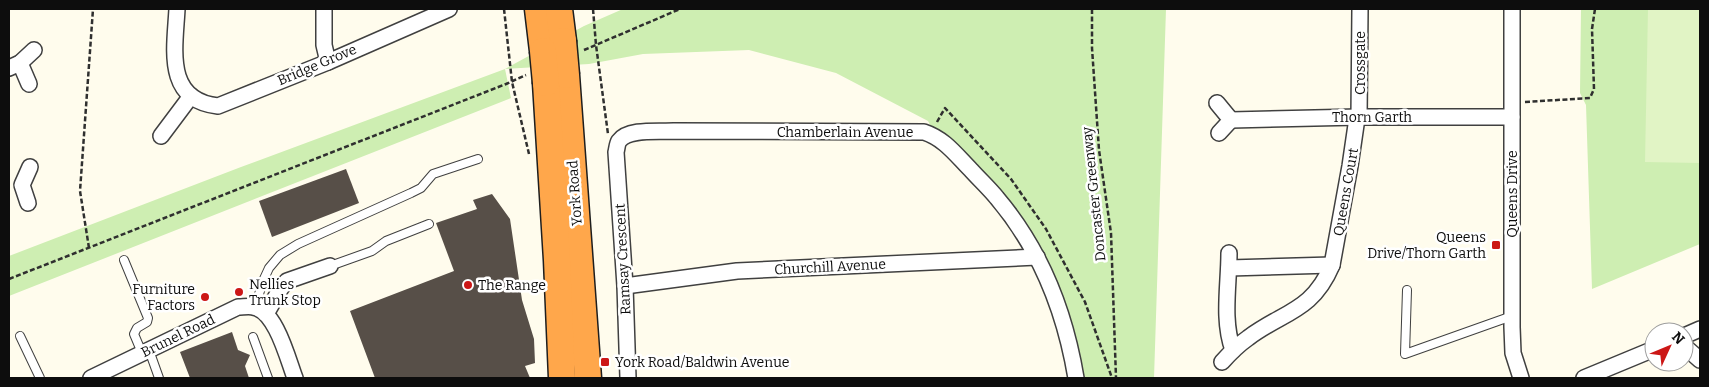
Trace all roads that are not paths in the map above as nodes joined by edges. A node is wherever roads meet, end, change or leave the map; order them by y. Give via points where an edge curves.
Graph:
1 (177, 9) edge
2 (324, 9) edge
3 (449, 9) edge
4 (538, 9) edge
5 (559, 9) edge
6 (1360, 9) edge
7 (1512, 9) edge
8 (34, 50) dead end
9 (328, 62) junction
10 (555, 62) junction
11 (14, 66) edge
12 (28, 84) dead end
13 (188, 93) junction
14 (1217, 103) dead end
15 (1512, 110) junction
16 (1358, 117) junction
17 (1231, 120) junction
18 (1219, 133) dead end
19 (161, 136) dead end
20 (618, 147) joint
21 (478, 159) dead end
22 (30, 167) dead end
23 (16, 187) edge
24 (28, 203) dead end
25 (429, 224) dead end
26 (1037, 257) junction
27 (124, 260) dead end
28 (1332, 265) junction
29 (330, 266) joint
30 (625, 286) junction
31 (1406, 290) dead end
32 (261, 310) junction
33 (1512, 316) junction
34 (20, 336) dead end
35 (253, 337) dead end
36 (1233, 350) junction
37 (146, 352) junction
38 (1644, 353) edge
39 (1222, 362) dead end
40 (40, 378) edge
41 (91, 378) edge
42 (159, 378) edge
43 (268, 378) edge
44 (295, 378) edge
45 (562, 378) edge
46 (588, 378) edge
47 (628, 378) edge
48 (1076, 378) edge
49 (1521, 378) edge
50 (1584, 378) edge

1 - 13 street via 174,58 179,82
2 - 9 street via 324,45
3 - 9 street, Bridge Grove
4 - 10 highway, York Road
5 - 10 highway, York Road
6 - 16 street, Crossgate
7 - 15 street, Queens Drive
8 - 11 street
9 - 13 street, Bridge Grove via 218,106
10 - 45 highway, York Road
10 - 46 highway, York Road
11 - 12 street
13 - 19 street
14 - 17 street
15 - 16 street, Thorn Garth
15 - 33 street, Queens Drive
16 - 17 street, Thorn Garth
16 - 28 street, Queens Court
17 - 18 street
20 - 26 street, Chamberlain Avenue via 625,136 633,132 924,132 946,144 997,198
20 - 30 street, Ramsay Crescent
21 - 32 lane via 434,174 421,188 280,254 270,268
22 - 23 street
23 - 24 street
25 - 29 lane
26 - 30 street, Churchill Avenue via 737,271
26 - 48 street, Chamberlain Avenue via 1060,311
27 - 37 lane via 148,318 134,334
28 - 36 street, Queens Court via 1317,293
28 - 36 street via 1229,260 1227,322
29 - 32 street via 287,281
30 - 47 street, Ramsay Crescent
31 - 33 lane via 1405,354
32 - 37 street, Brunel Road via 238,307
32 - 44 street via 276,326
33 - 49 street, Queens Drive via 1513,353
34 - 40 lane
35 - 43 lane
36 - 39 street, Queens Court
37 - 41 street, Brunel Road
37 - 42 lane
38 - 50 street

